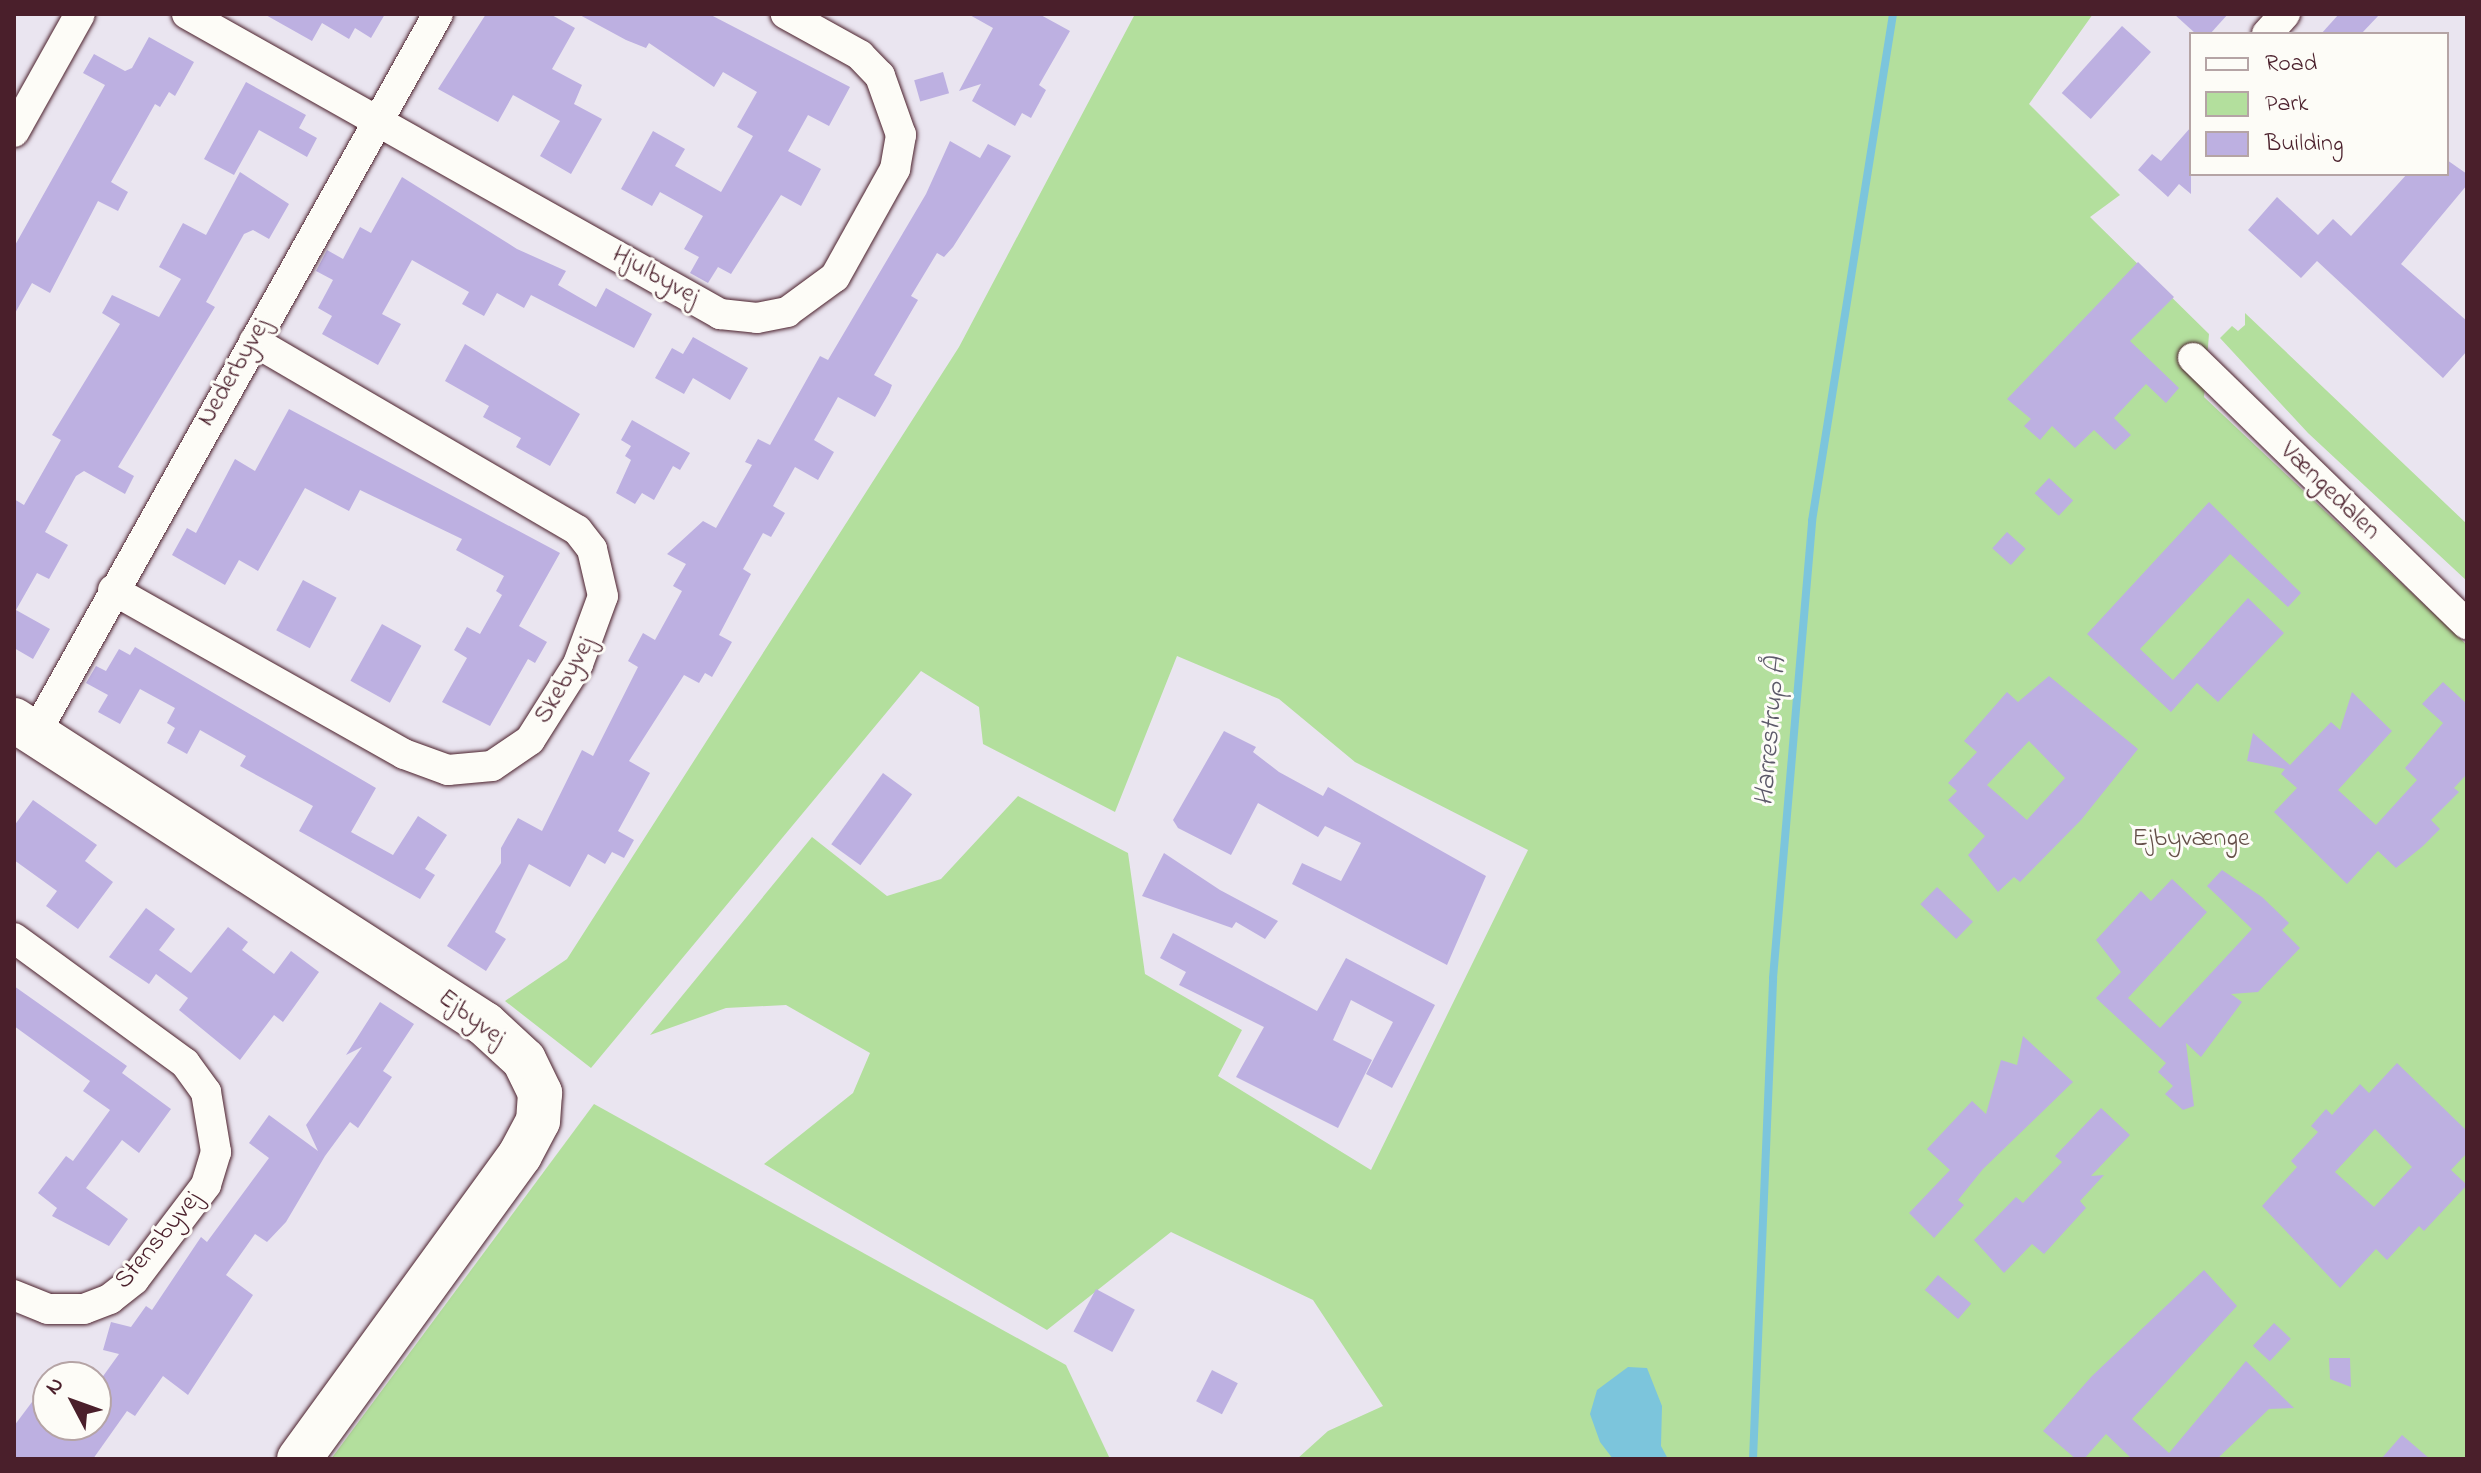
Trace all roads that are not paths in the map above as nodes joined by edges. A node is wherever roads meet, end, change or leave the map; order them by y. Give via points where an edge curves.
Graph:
1 (80, 14) edge
2 (187, 14) edge
3 (438, 14) edge
4 (786, 14) edge
5 (2285, 14) edge
6 (2269, 32) edge
7 (378, 122) junction
8 (14, 132) edge
9 (254, 341) junction
10 (2193, 358) dead end
11 (113, 590) junction
12 (2467, 624) edge
13 (24, 727) edge
14 (14, 938) edge
15 (14, 1295) edge
16 (299, 1459) edge

1 - 8 street
2 - 7 street, Hjulbyvej
3 - 7 street, Nederbyvej
4 - 7 street, Hjulbyvej via 860,55 880,76 901,135 895,169 835,277 787,312 757,318 720,314
5 - 6 street
7 - 9 street, Nederbyvej
9 - 11 street, Nederbyvej
9 - 11 street, Skebyvej via 577,530 592,549 603,596 578,664 521,748 492,766 448,770 404,754
10 - 12 street, Vængedalen
11 - 13 street, Nederbyvej
13 - 16 street, Ejbyvej via 485,1024 524,1060 540,1093 538,1121 520,1155
14 - 15 street, Stensbyvej via 185,1063 206,1092 216,1152 206,1185 134,1280 110,1299 84,1309 48,1309

